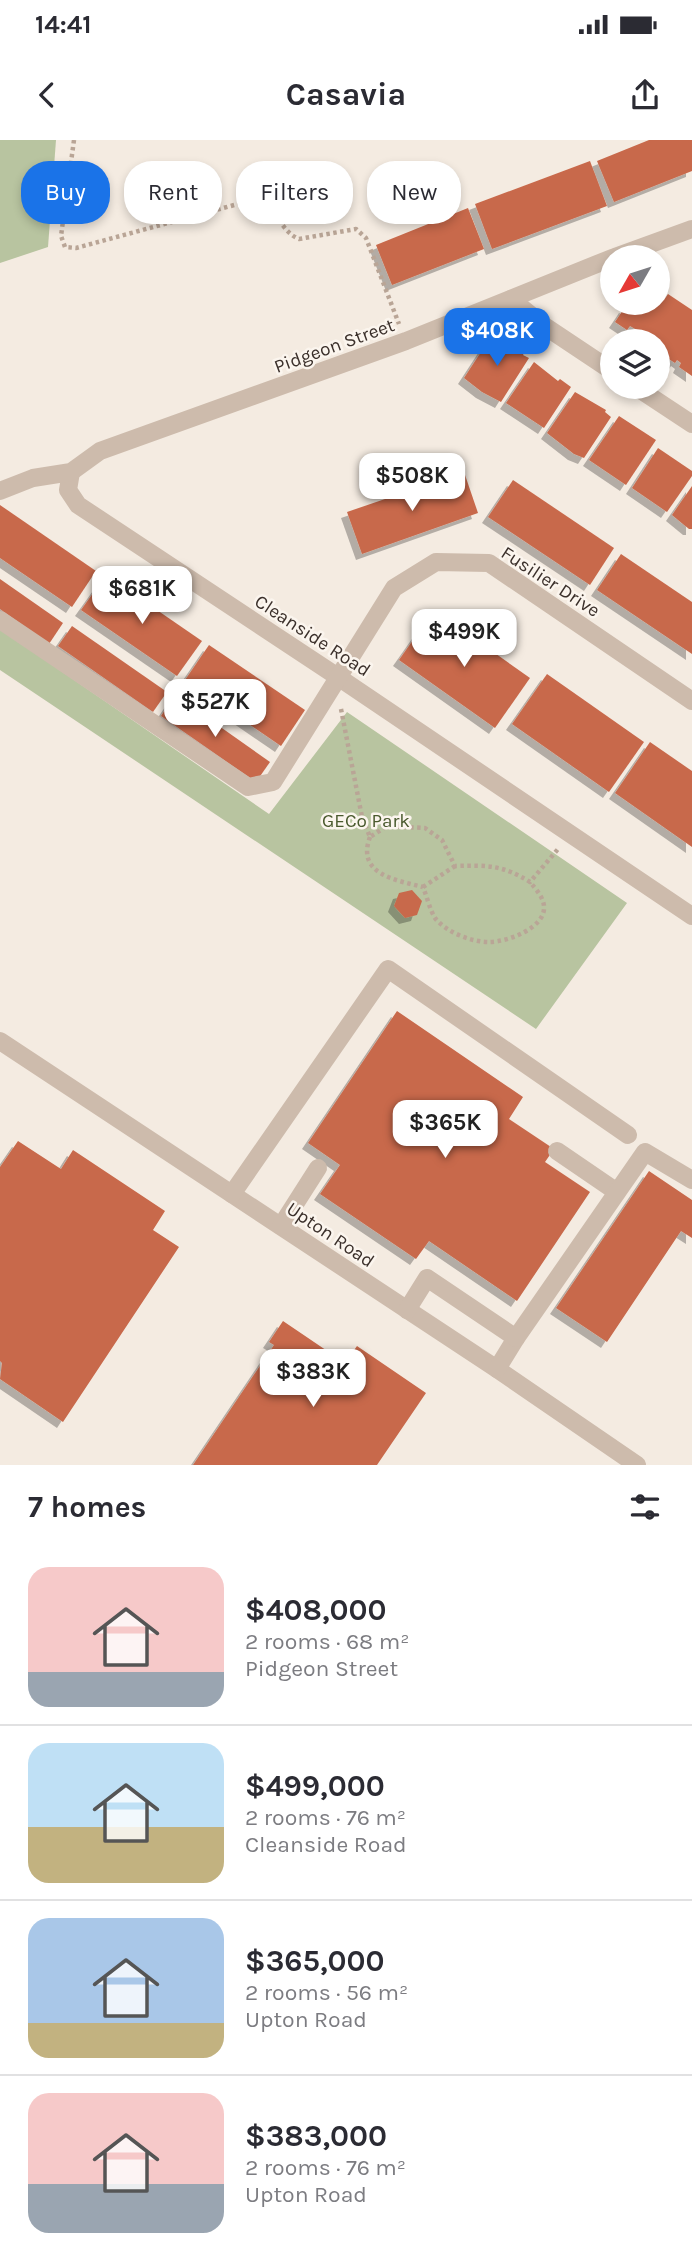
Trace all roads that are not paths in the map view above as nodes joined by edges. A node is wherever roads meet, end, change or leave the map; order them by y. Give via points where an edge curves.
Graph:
1 (692, 229) edge
2 (649, 245) edge
3 (600, 264) edge
4 (512, 299) junction
5 (600, 363) edge
6 (654, 399) edge
7 (692, 424) edge
8 (71, 472) junction
9 (0, 491) edge
10 (0, 620) edge
11 (338, 677) junction
12 (692, 701) edge
13 (692, 916) edge
14 (0, 1041) edge
15 (628, 1135) dead end
16 (557, 1151) dead end
17 (318, 1168) dead end
18 (692, 1180) edge
19 (617, 1192) junction
20 (232, 1194) junction
21 (281, 1226) junction
22 (407, 1310) junction
23 (516, 1338) junction
24 (498, 1369) junction
25 (637, 1465) edge

1 - 2 street, Pidgeon Street
3 - 4 street, Pidgeon Street
4 - 5 street
4 - 8 street, Pidgeon Street via 100,451
6 - 7 street
8 - 9 street via 33,478
8 - 11 street, Cleanside Road via 68,490 78,505
10 - 11 street, Fusilier Drive via 248,787 272,782
11 - 12 street, Fusilier Drive via 394,589 436,562 489,563
11 - 13 street, Cleanside Road
14 - 20 street, Upton Road
15 - 20 street via 388,969
16 - 19 street
17 - 21 street
18 - 19 street via 645,1152
19 - 23 street
20 - 21 street, Upton Road
21 - 22 street, Upton Road
22 - 23 street via 428,1278
22 - 24 street, Upton Road
23 - 24 street
24 - 25 street, Upton Road

